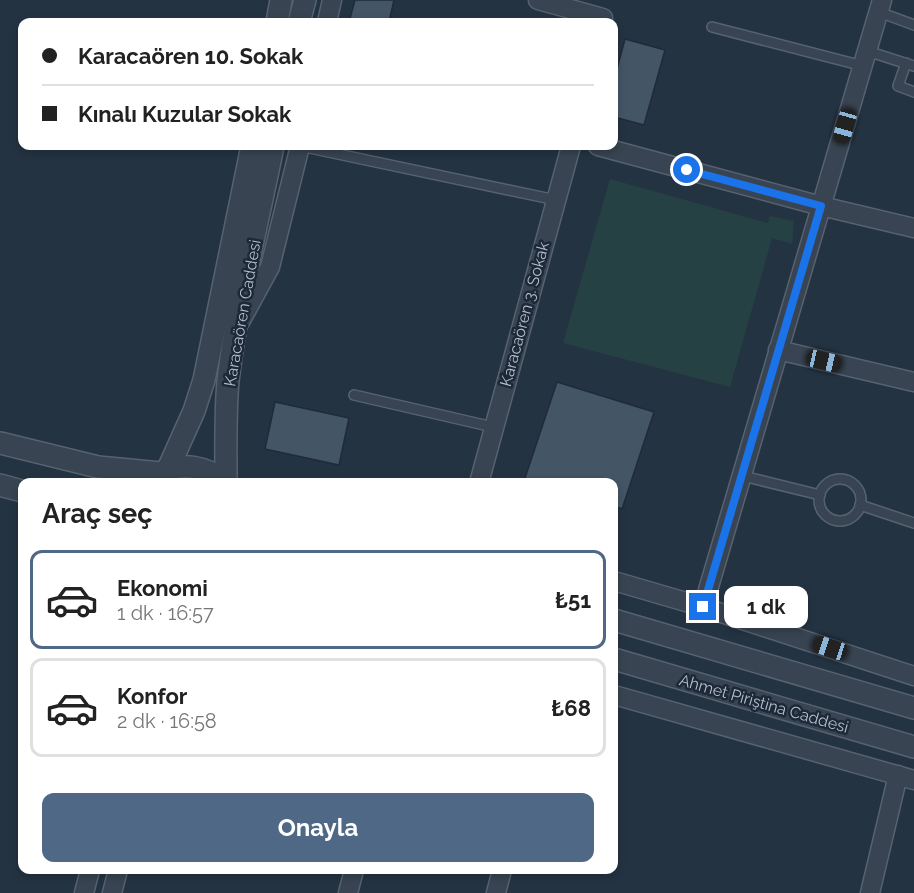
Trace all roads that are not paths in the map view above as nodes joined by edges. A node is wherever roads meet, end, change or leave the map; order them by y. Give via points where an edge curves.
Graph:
1 (281, 0) edge
2 (305, 0) edge
3 (332, 0) edge
4 (538, 0) edge
5 (608, 0) edge
6 (880, 6) edge
7 (278, 18) edge
8 (300, 18) edge
9 (328, 18) edge
10 (596, 18) edge
11 (604, 18) edge
12 (914, 25) edge
13 (712, 27) dead end
14 (865, 59) junction
15 (910, 65) edge
16 (914, 92) edge
17 (251, 150) edge
18 (272, 150) edge
19 (299, 150) edge
20 (319, 150) edge
21 (570, 150) edge
22 (613, 150) edge
23 (556, 200) junction
24 (821, 206) junction
25 (914, 228) edge
26 (236, 329) junction
27 (778, 350) junction
28 (914, 382) edge
29 (354, 395) dead end
30 (493, 427) junction
31 (0, 443) edge
32 (159, 475) edge
33 (221, 478) edge
34 (226, 478) edge
35 (480, 478) edge
36 (751, 478) dead end
37 (0, 484) edge
38 (18, 490) edge
39 (820, 495) junction
40 (860, 505) junction
41 (914, 523) edge
42 (618, 582) edge
43 (703, 607) junction
44 (618, 621) edge
45 (618, 660) edge
46 (914, 676) edge
47 (618, 696) edge
48 (914, 708) edge
49 (914, 747) edge
50 (906, 778) edge
51 (89, 874) edge
52 (117, 874) edge
53 (353, 874) edge
54 (501, 874) edge
55 (84, 893) edge
56 (112, 893) edge
57 (348, 893) edge
58 (496, 893) edge
59 (870, 893) edge

1 - 7 street
2 - 8 street
3 - 9 street
4 - 10 street
5 - 11 street
6 - 12 lane
6 - 14 street
13 - 14 lane
14 - 15 lane
14 - 24 street
15 - 16 lane via 898,86
17 - 32 street, Karacaören Caddesi via 204,380 194,411
18 - 26 street, Karacaören Caddesi
19 - 26 street via 270,267
20 - 23 lane
21 - 23 street, Karacaören 3. Sokak
22 - 24 street
23 - 30 street, Karacaören 3. Sokak
24 - 25 street
24 - 27 street
26 - 34 street, Karacaören Caddesi via 228,393
27 - 28 street
27 - 43 street
29 - 30 lane
30 - 35 street, Karacaören 3. Sokak
31 - 32 street via 98,467
32 - 33 street via 178,467 200,468
36 - 39 lane
37 - 38 street
39 - 40 lane via 821,508 835,520 853,516
39 - 40 lane via 832,481 845,480 856,486
40 - 41 lane
42 - 43 street
43 - 46 street
44 - 48 street
45 - 49 street, Ahmet Piriştina Caddesi
47 - 50 street
50 - 59 street
51 - 55 street
52 - 56 street
53 - 57 street
54 - 58 street

